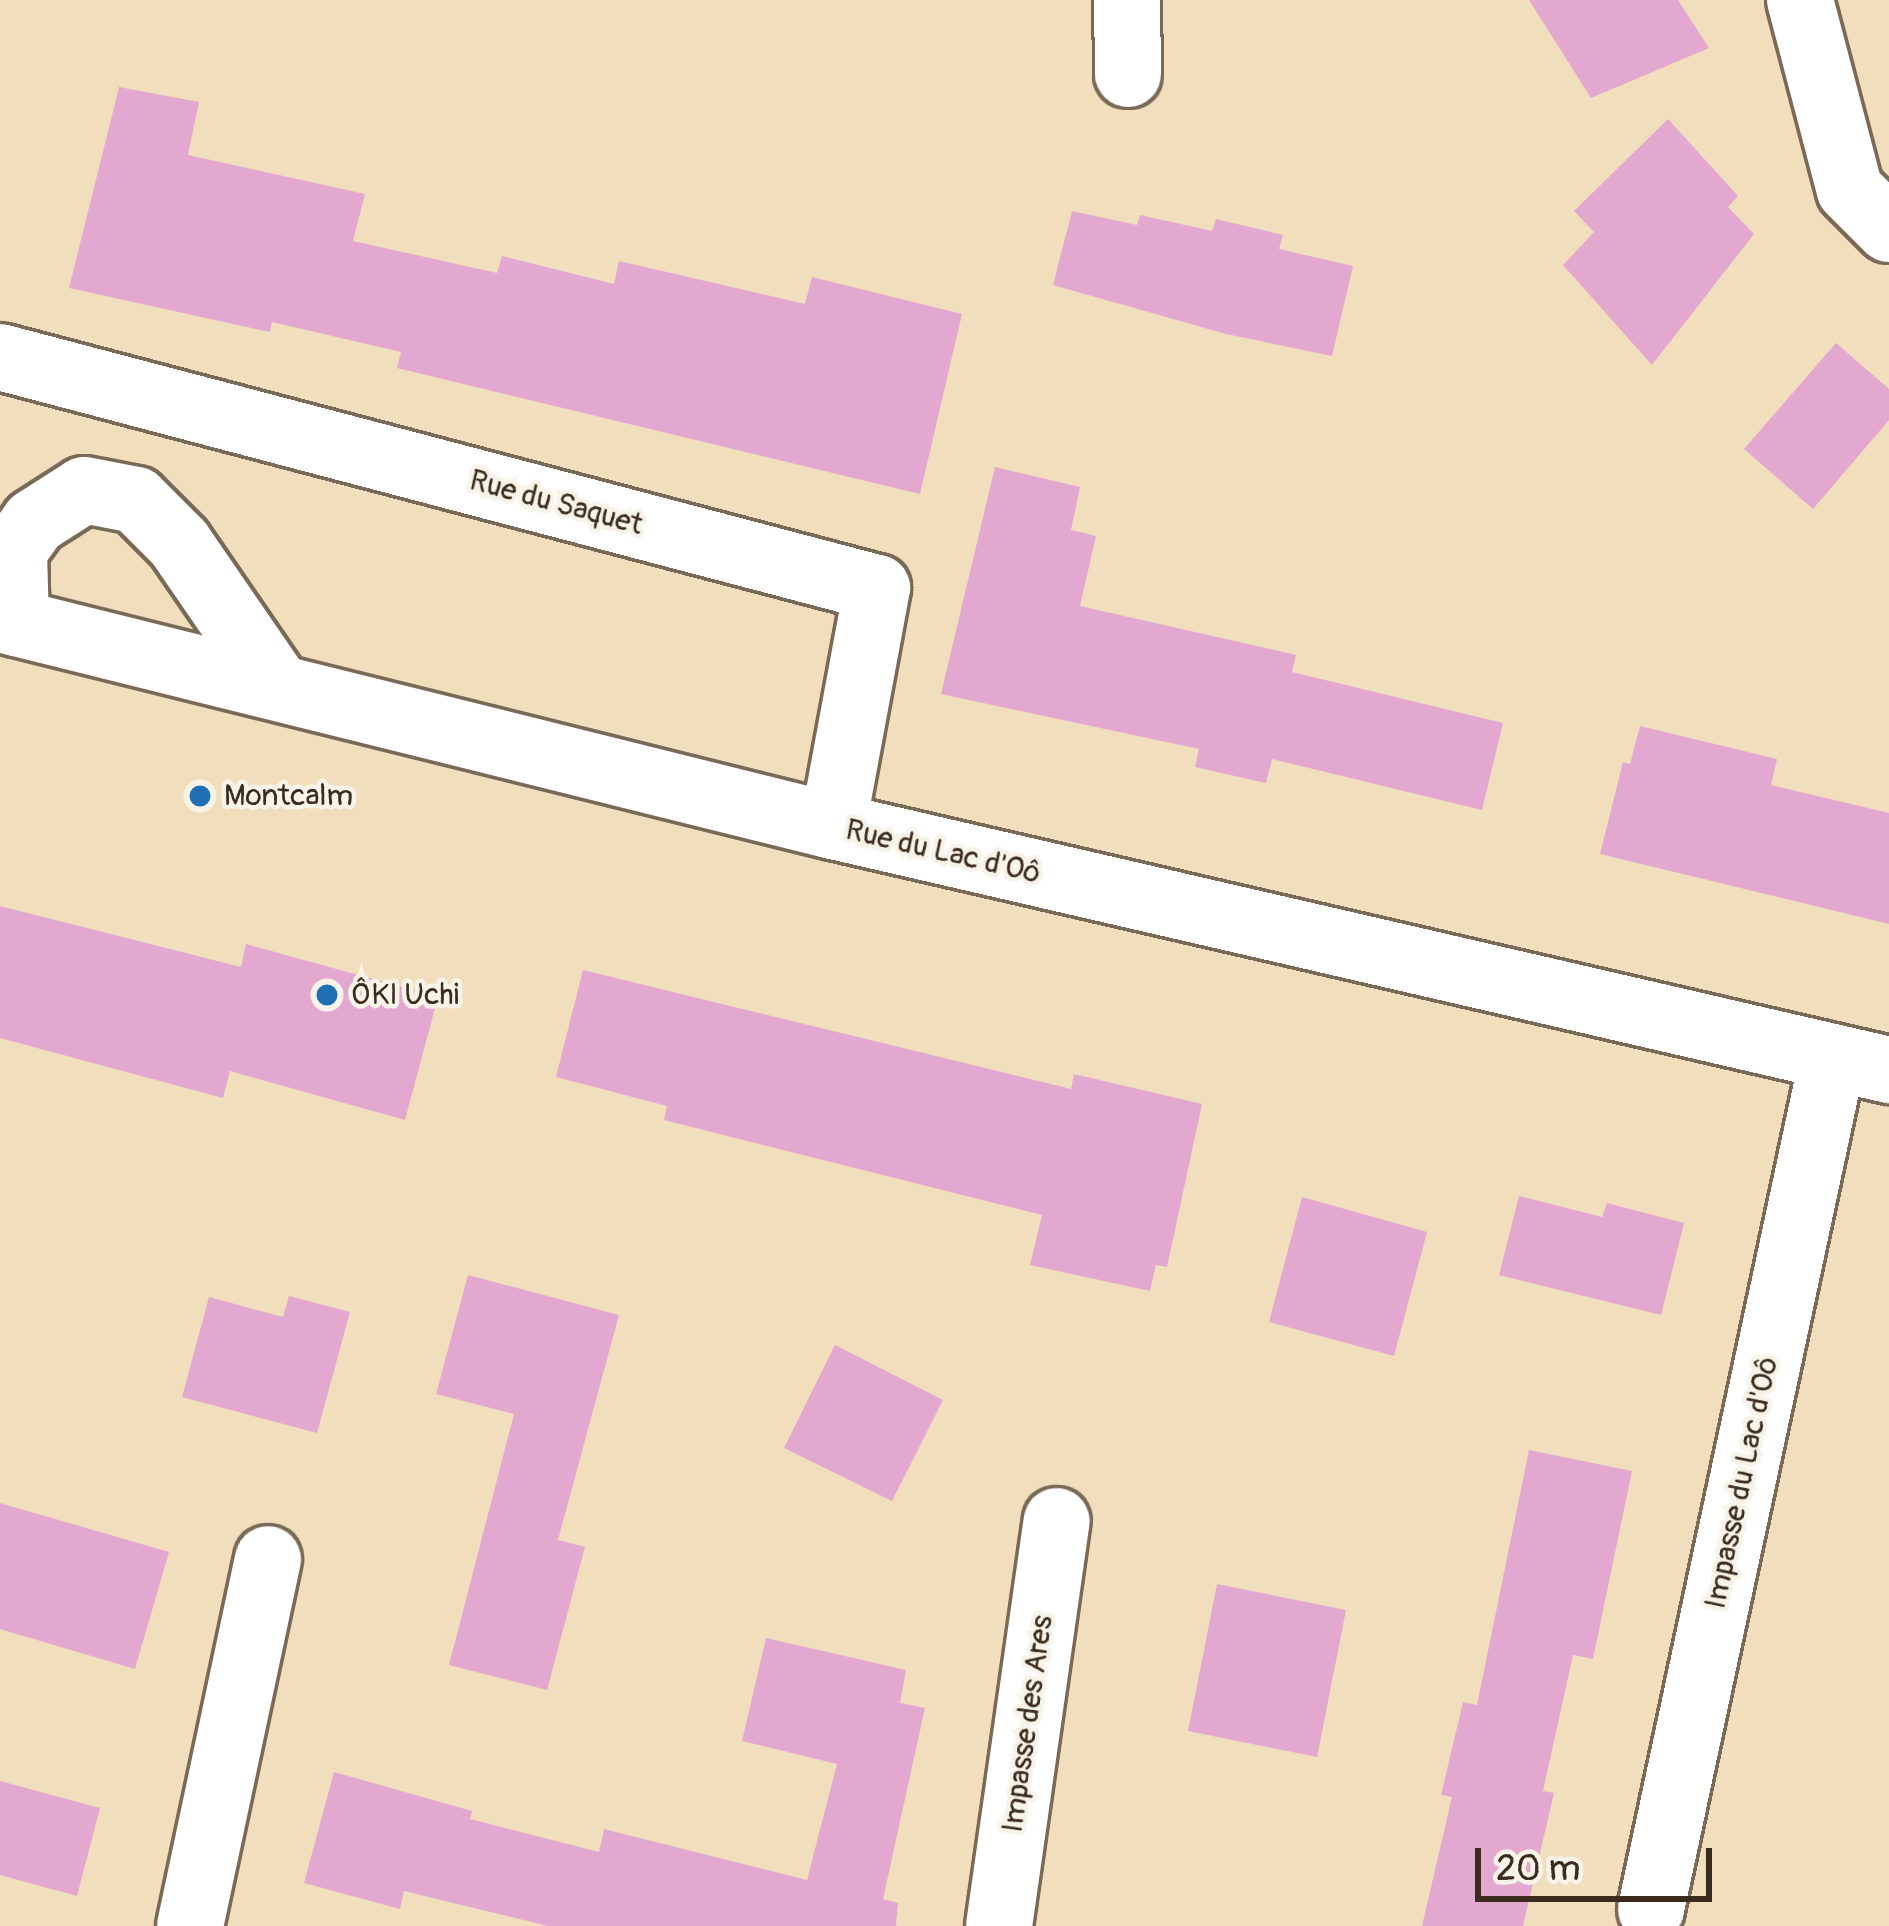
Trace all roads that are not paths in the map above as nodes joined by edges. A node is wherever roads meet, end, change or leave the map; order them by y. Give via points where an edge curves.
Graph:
1 (1126, 0) edge
2 (1800, 0) edge
3 (1128, 74) dead end
4 (1889, 229) edge
5 (0, 357) edge
6 (8, 621) edge
7 (278, 687) junction
8 (832, 826) junction
9 (1861, 1064) edge
10 (1057, 1521) dead end
11 (268, 1558) dead end
12 (1651, 1910) dead end
13 (190, 1926) edge
14 (999, 1926) edge

1 - 3 street
2 - 4 street via 1850,190
5 - 8 street, Rue du Saquet via 877,588
6 - 7 street, Rue du Lac d'Oô
6 - 7 street via 14,550 34,522 84,490 136,500 178,542
7 - 8 street, Rue du Lac d'Oô
8 - 9 street, Rue du Lac d'Oô
9 - 12 street, Impasse du Lac d'Oô
10 - 14 street, Impasse des Ares
11 - 13 street

